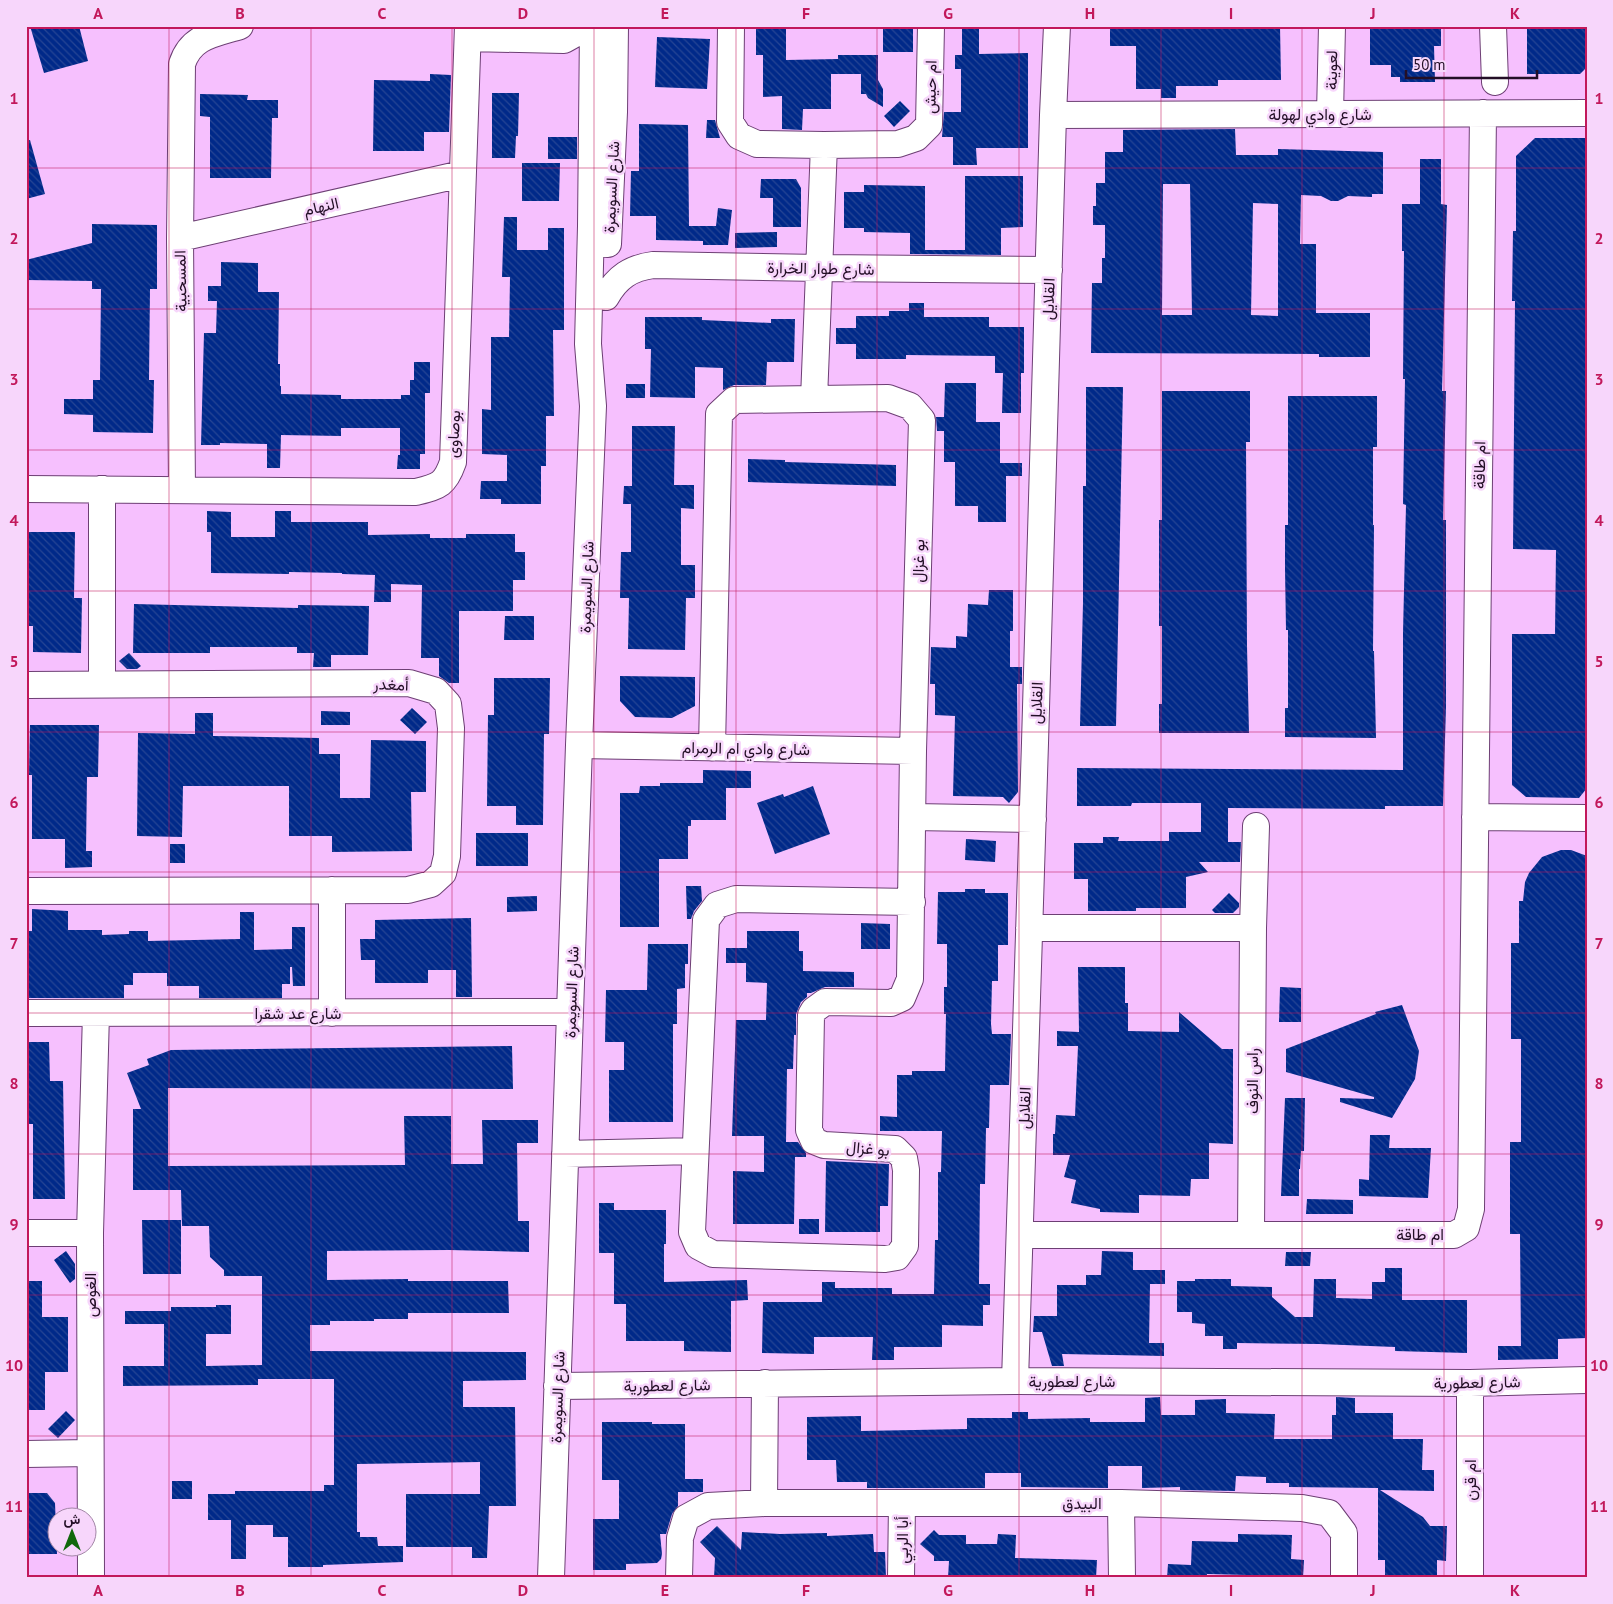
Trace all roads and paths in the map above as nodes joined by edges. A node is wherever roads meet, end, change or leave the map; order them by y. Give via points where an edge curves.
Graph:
1 (240, 26) edge
2 (592, 26) edge
3 (615, 26) edge
4 (731, 26) edge
5 (932, 26) edge
6 (1057, 26) edge
7 (1332, 26) edge
8 (1493, 26) edge
9 (468, 32) edge
10 (574, 33) edge
11 (592, 70) junction
12 (1495, 82) dead end
13 (1587, 112) edge
14 (1483, 113) junction
15 (1330, 114) junction
16 (1053, 115) junction
17 (824, 145) junction
18 (462, 174) junction
19 (609, 220) junction
20 (180, 238) junction
21 (653, 264) junction
22 (820, 268) junction
23 (1049, 270) junction
24 (606, 297) junction
25 (814, 399) junction
26 (593, 406) junction
27 (26, 488) edge
28 (102, 489) junction
29 (182, 490) junction
30 (102, 683) junction
31 (26, 685) edge
32 (579, 745) junction
33 (712, 748) junction
34 (913, 751) junction
35 (913, 817) junction
36 (1475, 817) junction
37 (1587, 818) edge
38 (1033, 819) junction
39 (1256, 826) dead end
40 (332, 890) junction
41 (26, 891) edge
42 (912, 902) junction
43 (1030, 928) junction
44 (1253, 928) junction
45 (570, 1012) junction
46 (26, 1013) edge
47 (96, 1013) junction
48 (332, 1013) junction
49 (695, 1151) junction
50 (565, 1154) junction
51 (26, 1233) edge
52 (90, 1233) junction
53 (1020, 1234) junction
54 (1251, 1234) junction
55 (1587, 1380) edge
56 (1015, 1381) junction
57 (765, 1383) junction
58 (1470, 1383) junction
59 (557, 1386) junction
60 (90, 1453) junction
61 (26, 1454) edge
62 (764, 1503) junction
63 (902, 1503) junction
64 (1122, 1504) junction
65 (91, 1578) edge
66 (550, 1578) edge
67 (679, 1578) edge
68 (902, 1578) edge
69 (1122, 1578) edge
70 (1344, 1578) edge
71 (1470, 1578) edge

1 - 20 street, المسحبية via 207,36 195,43 185,55 181,73
2 - 11 street, شارع السويمرة
3 - 19 street, شارع السويمرة
4 - 17 street, ام حيش via 730,122 739,136 757,144
5 - 17 street, ام حيش via 929,125 916,138 898,144
6 - 16 street, القلايل
7 - 15 street, لعوينة
8 - 12 street
9 - 10 street
9 - 18 street, بوصاوى
10 - 11 street via 580,54
11 - 26 street, شارع السويمرة via 588,344
13 - 14 street, شارع وادي لهولة
14 - 15 street, شارع وادي لهولة
14 - 36 street, ام طاقة
15 - 16 street, شارع وادي لهولة
16 - 23 street, القلايل
17 - 22 street
18 - 20 street, النهام
18 - 29 street, بوصاوى via 453,462 447,477 436,486 416,492
19 - 21 street via 625,248
19 - 24 street, شارع السويمرة
20 - 29 street, المسحبية
21 - 22 street, شارع طوار الخرارة
21 - 24 street, شارع طوار الخرارة via 630,271 620,278
22 - 23 street, شارع طوار الخرارة
22 - 25 street
23 - 38 street, القلايل
24 - 26 street, شارع السويمرة via 603,344
25 - 33 street, بو غزال via 734,400 719,414
25 - 34 street, بو غزال via 888,398 910,406 922,420
26 - 32 street, شارع السويمرة
27 - 28 street, بوصاوى
28 - 29 street, بوصاوى
28 - 30 street
30 - 31 street, أمغدر
30 - 40 street, أمغدر via 409,683 436,691 448,704 451,728 447,856 443,873 431,884 408,890
32 - 33 street, شارع وادي ام الرمرام
32 - 45 street, شارع السويمرة
33 - 34 street, شارع وادي ام الرمرام
34 - 35 street, بو غزال
35 - 38 street
35 - 42 street, بو غزال
36 - 37 street
36 - 54 street, ام طاقة via 1471,1209 1466,1228 1454,1234
38 - 43 street, القلايل
39 - 44 street, راس النوف
40 - 41 street, أمغدر
40 - 48 street
42 - 49 street, بو غزال via 736,899 718,905 706,920
42 - 49 street, بو غزال via 910,980 902,998 891,1003 825,1002 811,1014 809,1130 814,1142 895,1149 904,1158 905,1246 898,1257 713,1254 698,1246 692,1232
43 - 44 street
43 - 53 street, القلايل
44 - 54 street, راس النوف
45 - 48 street, شارع عد شقرا
45 - 50 street, شارع السويمرة
46 - 47 street, شارع عد شقرا
47 - 48 street, شارع عد شقرا
47 - 52 street, الغوص
49 - 50 street
50 - 59 street, شارع السويمرة
51 - 52 street
52 - 60 street, الغوص
53 - 54 street, ام طاقة
53 - 56 street, القلايل
55 - 58 street, شارع لعطورية
56 - 57 street, شارع لعطورية
56 - 58 street, شارع لعطورية
57 - 59 street, شارع لعطورية
57 - 62 street
58 - 71 street, ام قرن
59 - 66 street, شارع السويمرة
60 - 61 street
60 - 65 street, الغوص
62 - 63 street, البيدق
62 - 67 street, البيدق via 708,1506 686,1518 680,1538
63 - 64 street, البيدق
63 - 68 street, أبا الربي
64 - 69 street
64 - 70 street, البيدق via 1302,1508 1329,1513 1344,1533

